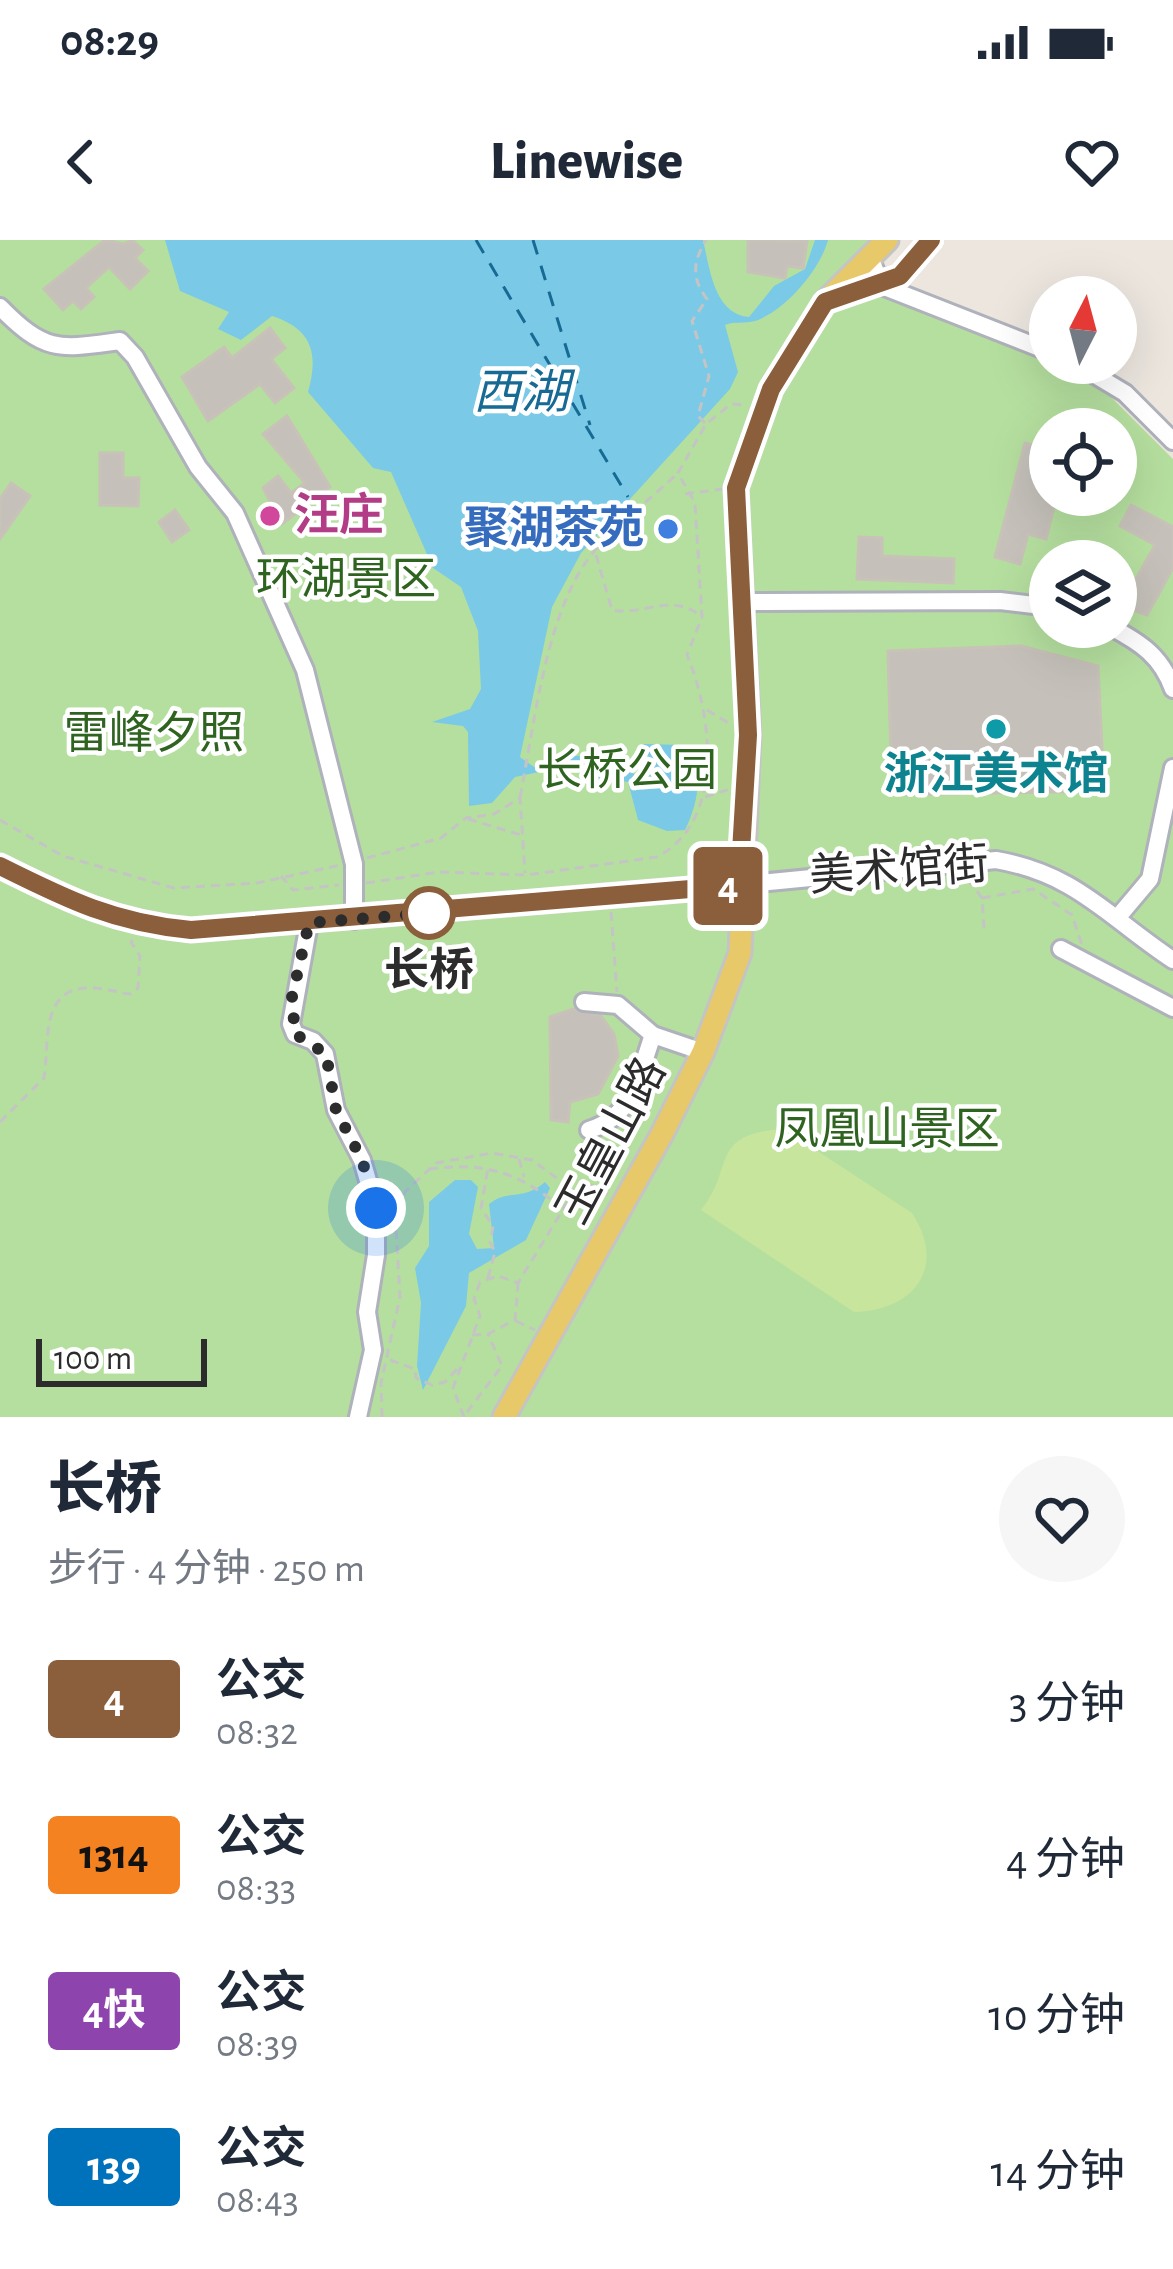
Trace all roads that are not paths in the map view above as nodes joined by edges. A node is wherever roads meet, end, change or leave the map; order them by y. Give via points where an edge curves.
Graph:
1 (887, 240) edge
2 (931, 240) edge
3 (870, 258) junction
4 (882, 286) junction
5 (825, 302) junction
6 (0, 307) edge
7 (1029, 344) edge
8 (1110, 384) edge
9 (1173, 441) edge
10 (742, 602) junction
11 (1029, 604) edge
12 (1137, 640) edge
13 (1173, 689) edge
14 (1173, 768) edge
15 (0, 866) edge
16 (739, 885) junction
17 (1118, 917) junction
18 (354, 920) junction
19 (309, 923) junction
20 (1061, 949) dead end
21 (1173, 960) edge
22 (584, 1002) dead end
23 (1173, 1008) edge
24 (653, 1035) junction
25 (703, 1052) junction
26 (589, 1130) dead end
27 (358, 1417) edge
28 (504, 1417) edge

1 - 3 main road
2 - 4 main road
3 - 4 street
3 - 5 main road
4 - 5 main road
4 - 7 street
5 - 10 main road, 玉皇山路 via 771,389 736,488
6 - 18 street via 52,345 86,350 120,341 235,513 305,670 354,864
8 - 9 street
10 - 11 street
10 - 16 main road, 玉皇山路 via 748,735
12 - 13 street via 1165,667
14 - 17 street via 1150,879
15 - 19 main road via 81,907 146,926
16 - 17 street, 美术馆街 via 996,860 1076,885
16 - 18 main road
16 - 25 main road, 玉皇山路 via 740,953
17 - 21 street, 美术馆街
18 - 19 main road
19 - 27 street via 291,1024 326,1054 336,1110 376,1208 367,1312 374,1350
20 - 23 street
22 - 24 street via 618,1005
24 - 25 street
24 - 26 street via 626,1108 613,1123
25 - 28 main road, 玉皇山路

